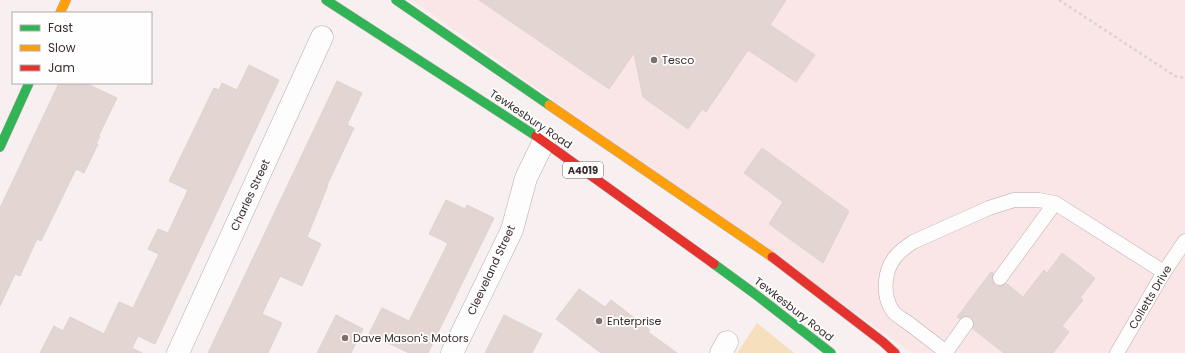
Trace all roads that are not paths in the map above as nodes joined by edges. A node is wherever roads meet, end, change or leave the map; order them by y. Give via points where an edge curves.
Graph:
1 (66, 0) edge
2 (326, 0) edge
3 (396, 0) edge
4 (60, 12) edge
5 (322, 37) dead end
6 (29, 84) edge
7 (544, 141) junction
8 (0, 147) edge
9 (1055, 203) junction
10 (1185, 241) edge
11 (1164, 272) junction
12 (1000, 278) dead end
13 (966, 324) dead end
14 (178, 353) edge
15 (452, 353) edge
16 (831, 353) edge
17 (895, 353) edge
18 (1117, 353) edge

1 - 4 main road
2 - 7 main road, Tewkesbury Road / A4019
3 - 17 main road, Tewkesbury Road via 765,252
5 - 14 street, Charles Street
6 - 8 main road
7 - 15 street, Cleeveland Street via 526,178 512,230
7 - 16 main road, Tewkesbury Road / A4019 via 755,294
9 - 11 lane
9 - 12 lane
9 - 13 lane via 1014,200 989,208 913,242 896,256 886,276 885,288 893,312 946,352
10 - 11 lane, Colletts Drive
11 - 18 lane, Colletts Drive

